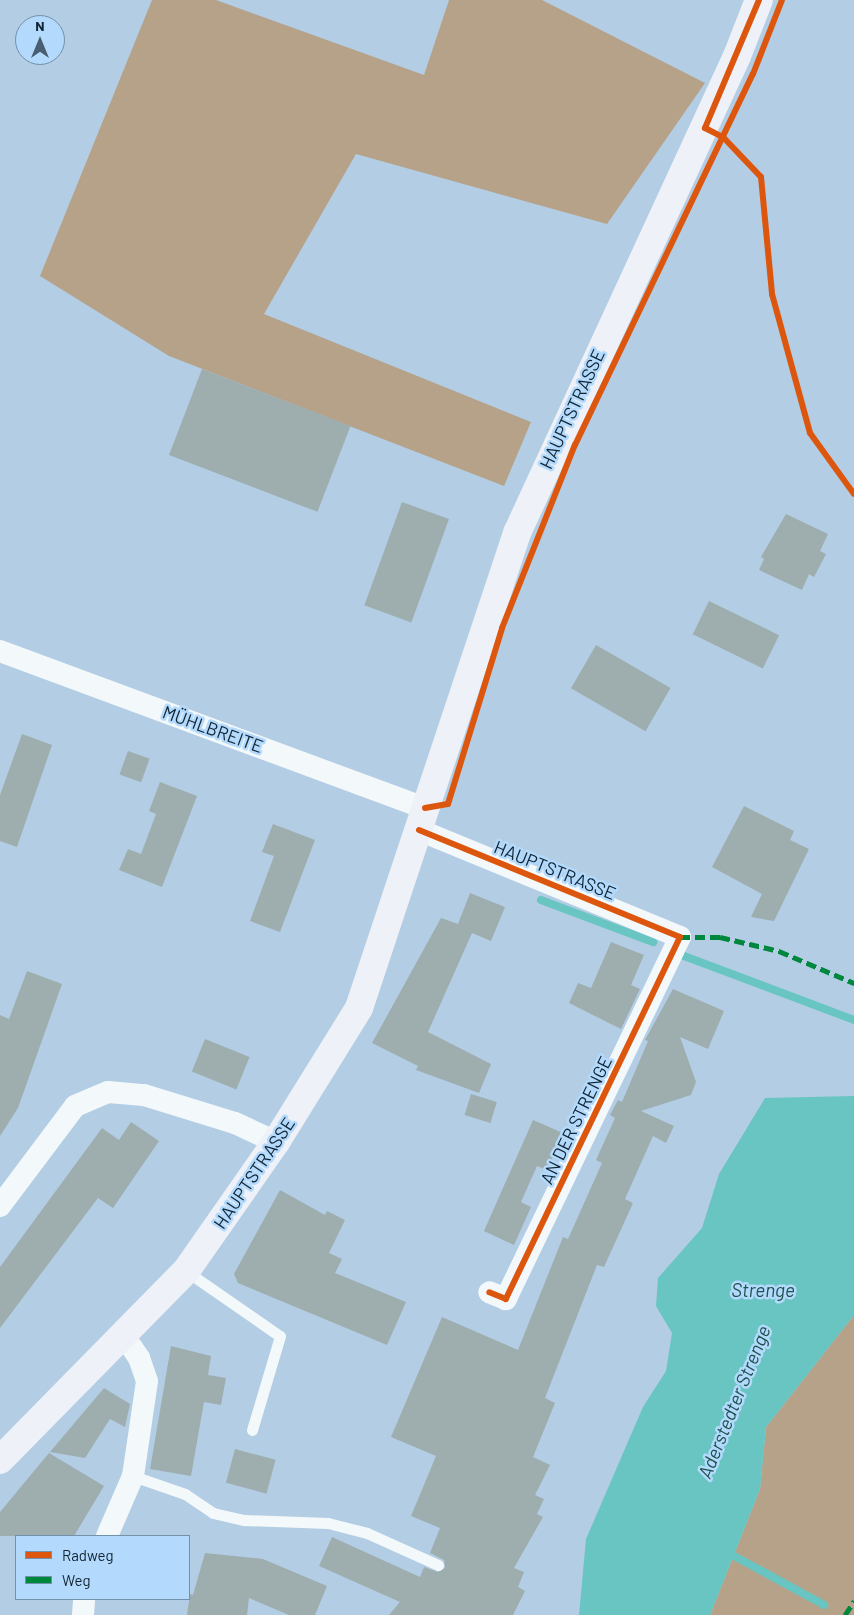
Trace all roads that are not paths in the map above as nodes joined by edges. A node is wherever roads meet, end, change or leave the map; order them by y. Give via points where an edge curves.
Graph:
1 (759, 0) edge
2 (0, 651) edge
3 (422, 819) junction
4 (680, 937) joint
5 (276, 1142) junction
6 (0, 1206) edge
7 (186, 1271) junction
8 (489, 1292) dead end
9 (124, 1336) junction
10 (252, 1430) dead end
11 (0, 1460) edge
12 (133, 1476) junction
13 (107, 1535) edge
14 (438, 1565) dead end
15 (84, 1600) edge
16 (83, 1615) edge

1 - 3 main road, HAUPTSTRASSE via 733,65 517,533
2 - 3 street, MÜHLBREITE
3 - 4 street, HAUPTSTRASSE
3 - 5 main road, HAUPTSTRASSE via 359,1008
4 - 8 street, AN DER STRENGE via 506,1299
5 - 6 street via 235,1123 144,1095 108,1092 75,1106
5 - 7 main road, HAUPTSTRASSE
7 - 9 main road, HAUPTSTRASSE
7 - 10 lane via 280,1336
9 - 11 main road, HAUPTSTRASSE
9 - 12 street via 139,1358 147,1381
12 - 13 street
12 - 14 lane via 185,1494 213,1513 244,1520 328,1524 367,1533
15 - 16 street

